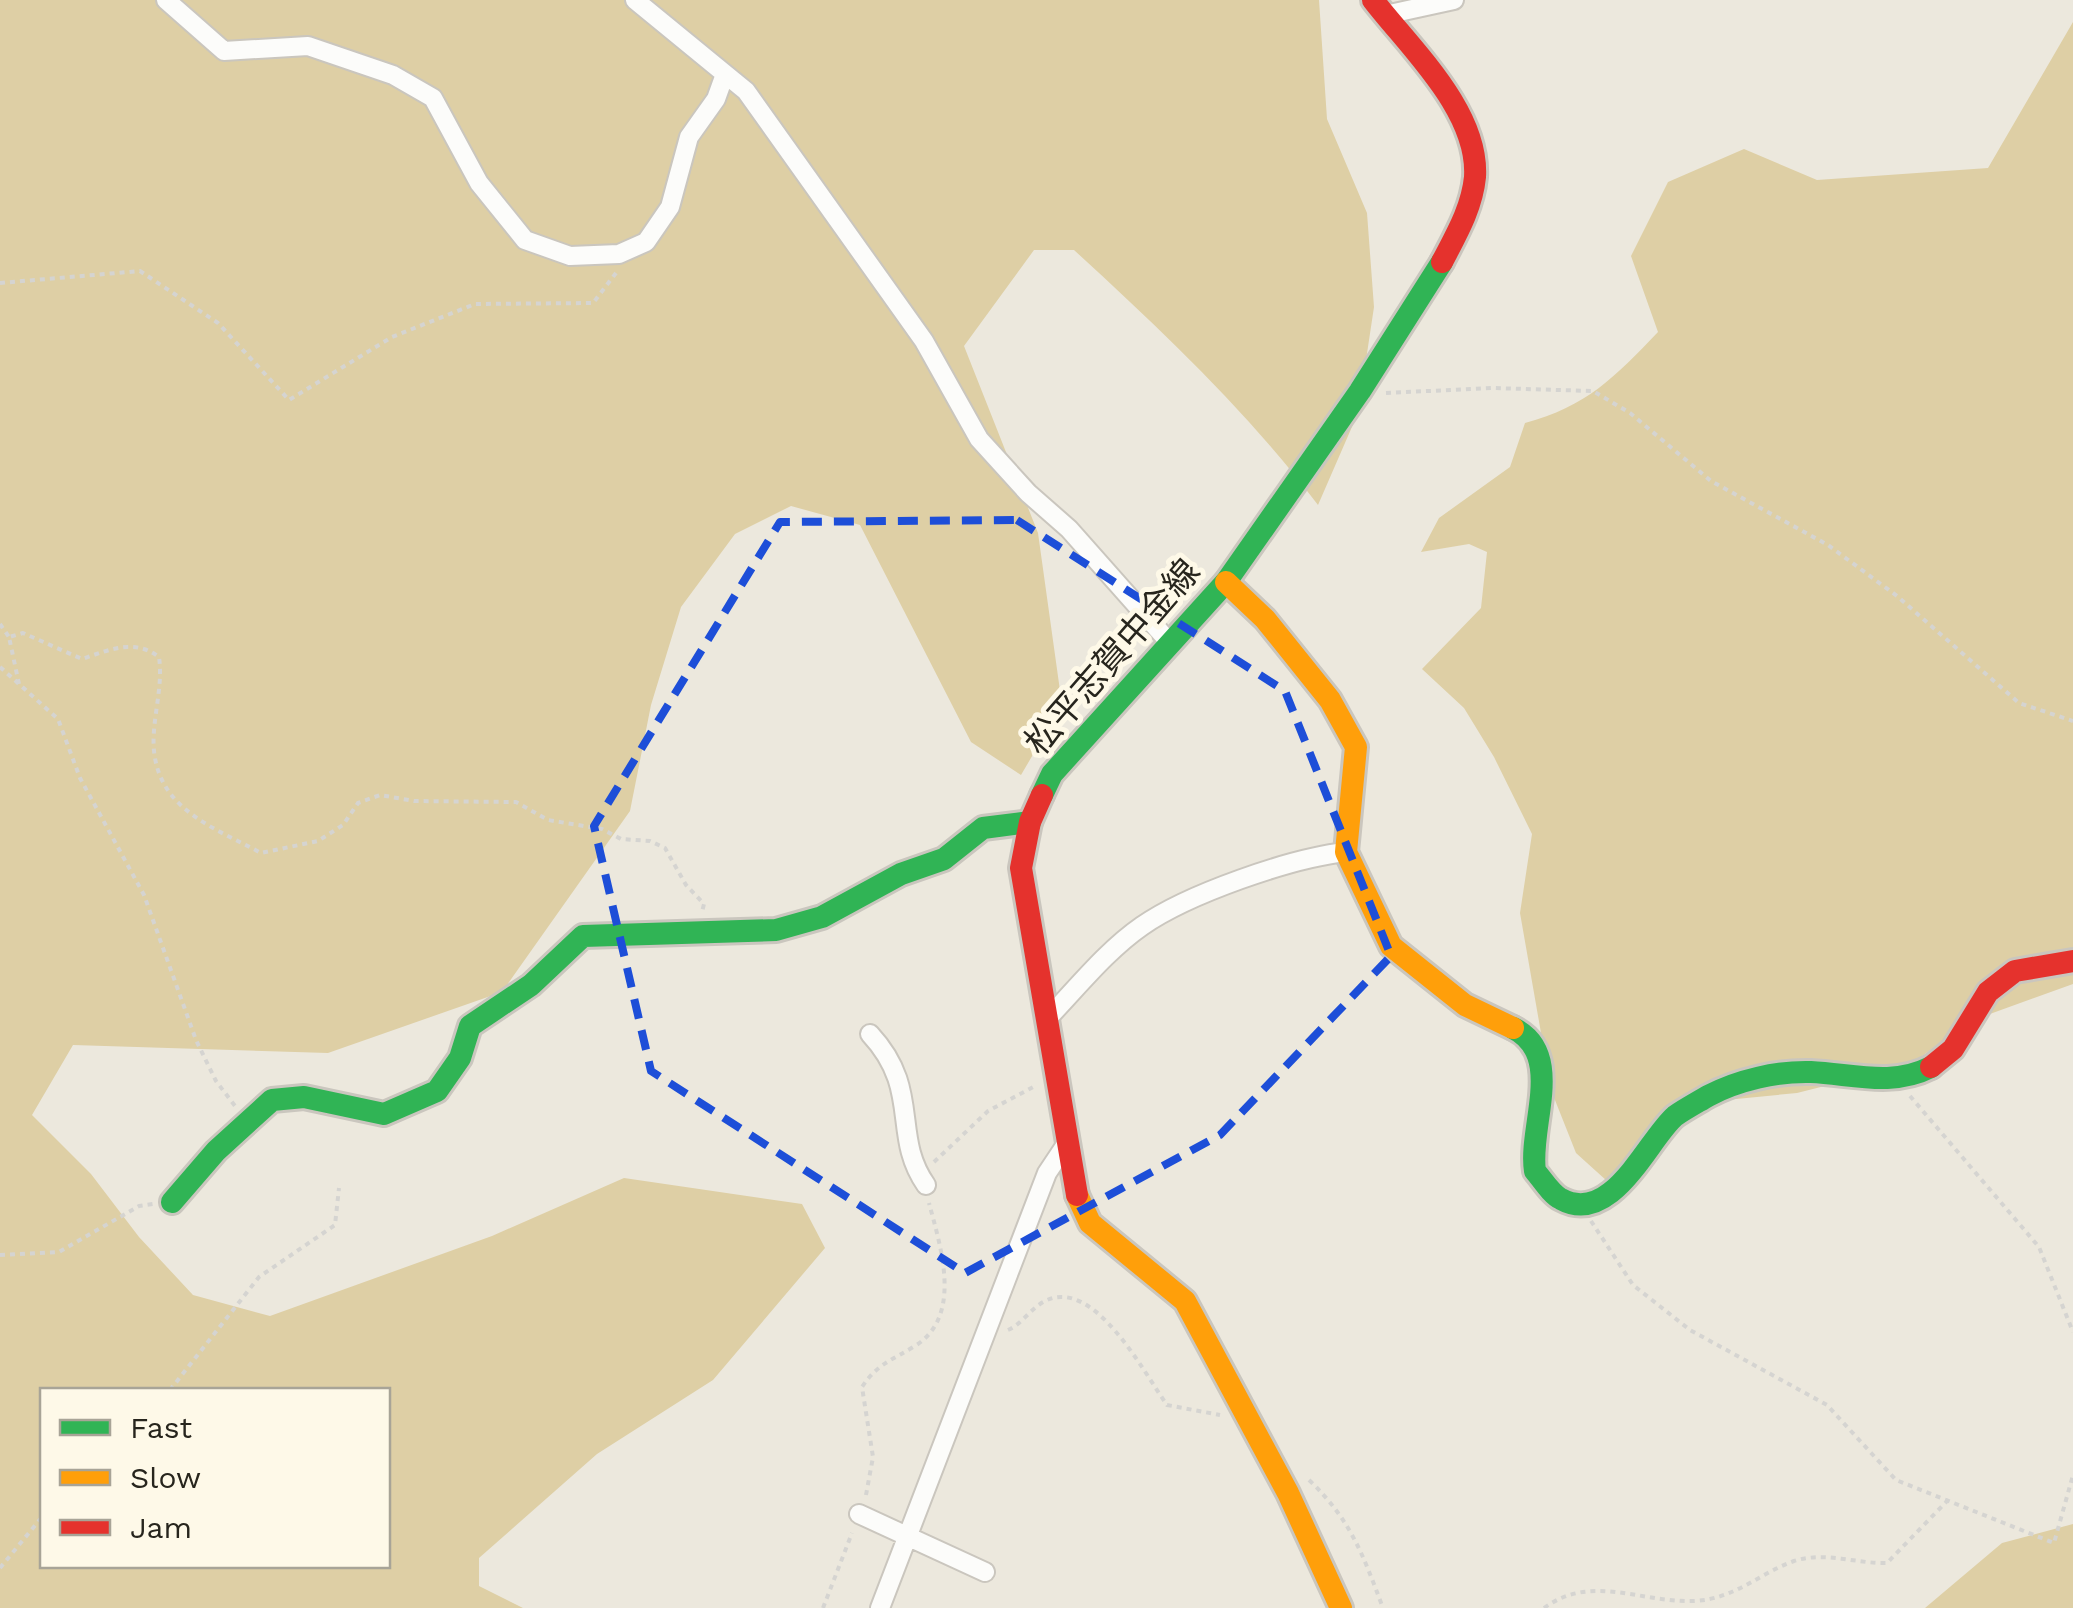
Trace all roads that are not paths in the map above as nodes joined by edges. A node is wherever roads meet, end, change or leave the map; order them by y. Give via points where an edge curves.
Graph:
1 (166, 0) edge
2 (636, 0) edge
3 (1454, 0) edge
4 (1379, 8) edge
5 (725, 74) junction
6 (1226, 582) junction
7 (1170, 644) junction
8 (1030, 822) junction
9 (1346, 852) junction
10 (2073, 961) edge
11 (1047, 1019) junction
12 (870, 1034) dead end
13 (1066, 1146) junction
14 (926, 1185) road end
15 (172, 1202) road end
16 (859, 1514) road end
17 (911, 1536) junction
18 (985, 1572) dead end
19 (880, 1608) edge
20 (1341, 1608) edge

1 - 5 street via 224,51 308,46 393,75 432,98 479,183 525,240 570,256 618,254 646,242 670,207 689,137
2 - 5 street
3 - 4 street
4 - 6 street, 松平志賀中金線 via 1452,102 1475,174 1457,234 1360,391
5 - 7 street via 746,91 924,341 978,439 1070,528
6 - 7 street, 松平志賀中金線
6 - 9 street via 1330,700 1356,747
7 - 8 street, 松平志賀中金線 via 1052,774
8 - 11 street, 松平志賀中金線 via 1021,868
8 - 15 street via 983,828 944,860 900,874 822,917 776,930 583,936 532,984 470,1026 460,1058 437,1091 384,1114 304,1097 272,1100
9 - 10 street via 1391,946 1465,1005 1520,1031 1539,1054 1536,1171 1560,1199 1579,1203 1626,1181 1674,1117 1710,1095 1748,1080 1806,1072 1895,1080 1928,1069 1953,1049 1988,992 2015,971
9 - 11 street via 1291,863 1174,908 1140,927
11 - 13 street, 松平志賀中金線
12 - 14 street via 888,1054 905,1093 912,1166
13 - 17 street via 1047,1173
13 - 20 street, 松平志賀中金線 via 1090,1223 1186,1302
16 - 17 street
17 - 18 street
17 - 19 street

